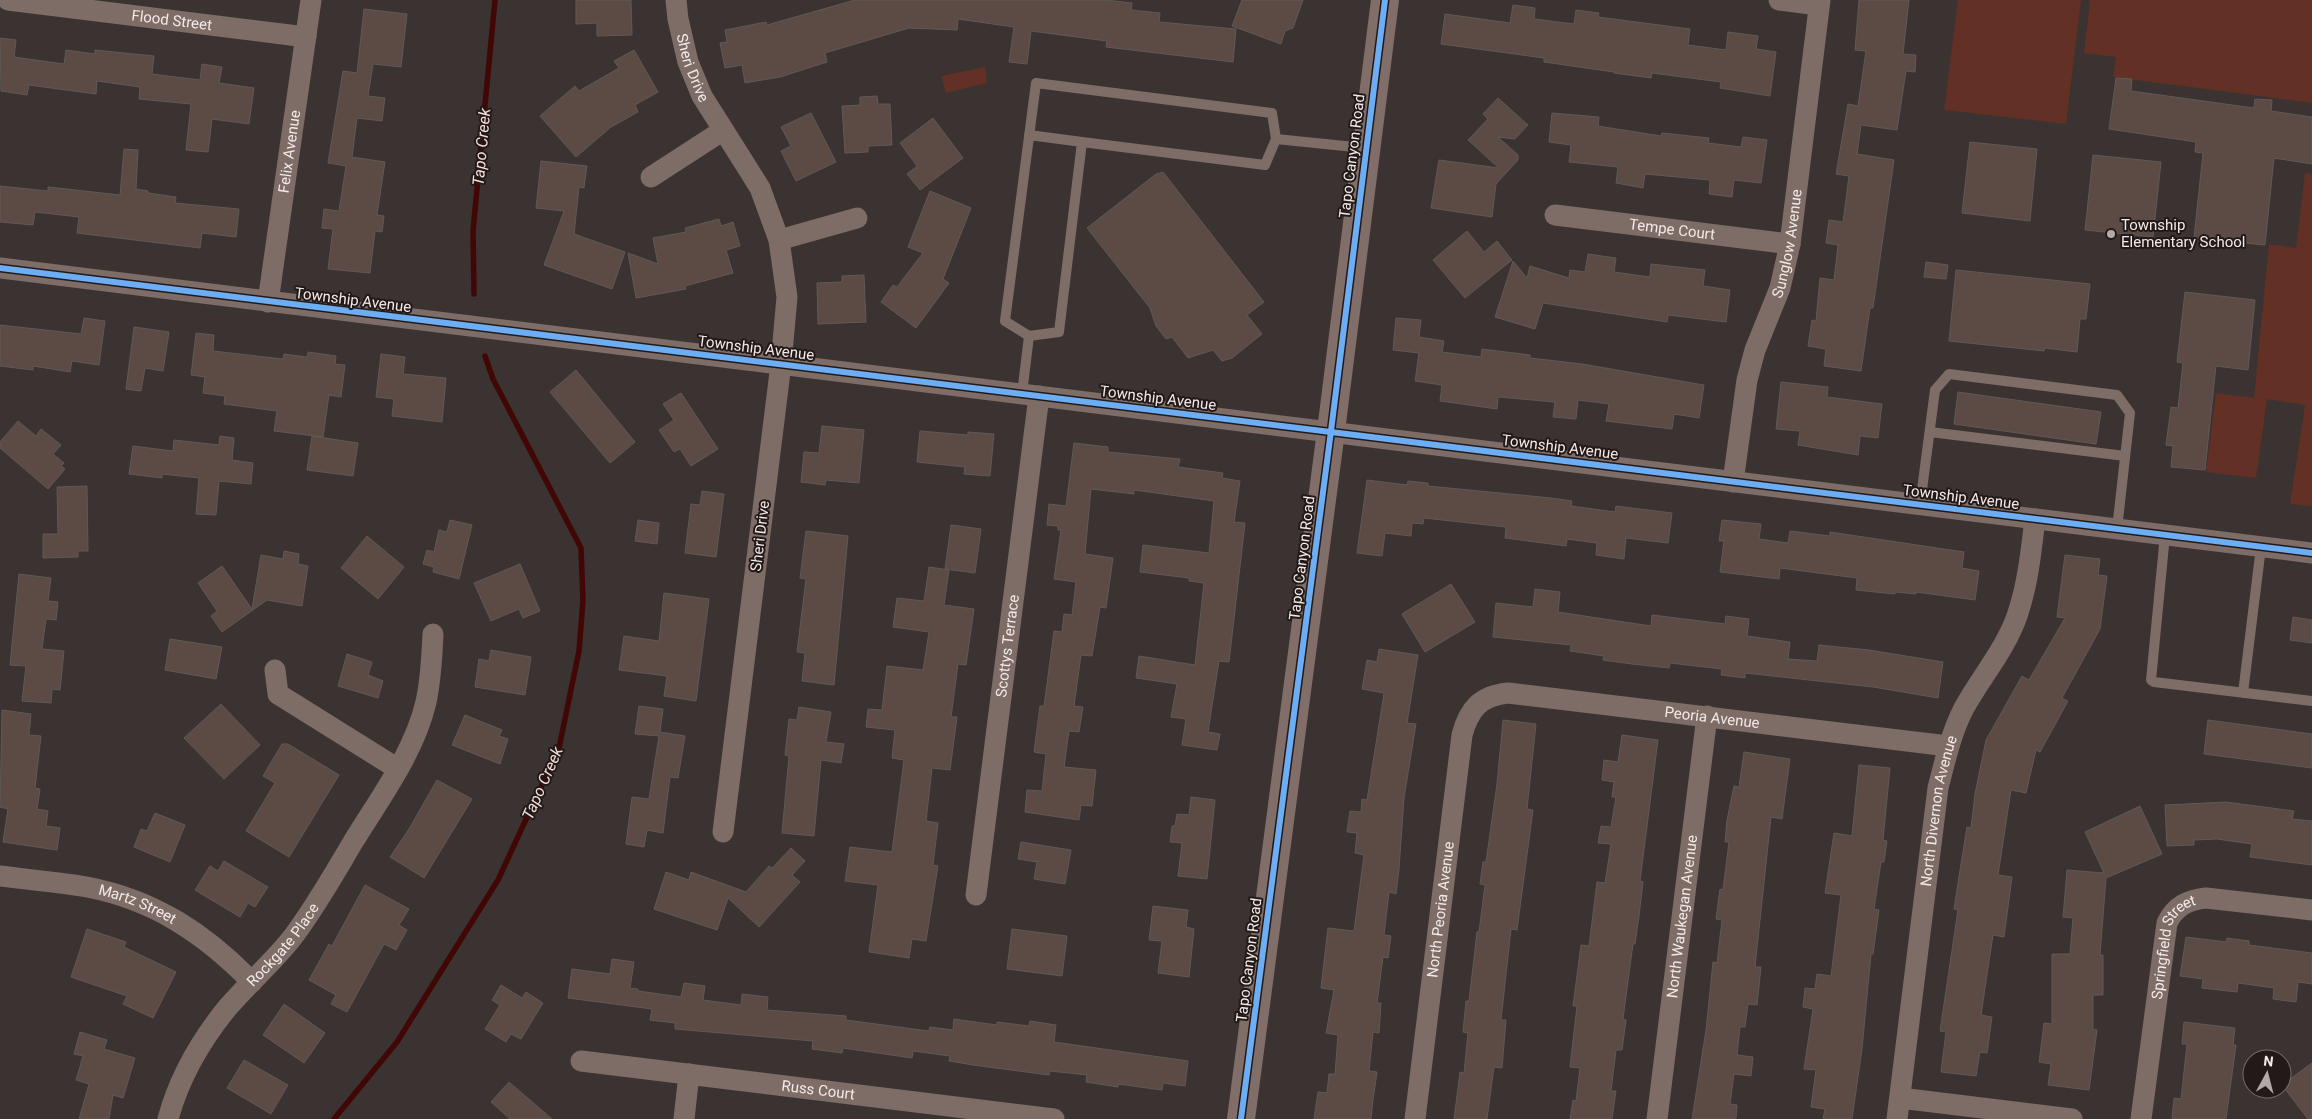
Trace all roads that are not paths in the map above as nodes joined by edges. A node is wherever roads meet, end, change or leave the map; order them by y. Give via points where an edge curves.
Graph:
1 (8, 0) edge
2 (311, 0) edge
3 (676, 0) edge
4 (1385, 0) edge
5 (1779, 0) edge
6 (43, 2) edge
7 (1820, 2) edge
8 (306, 37) junction
9 (722, 131) junction
10 (1029, 135) junction
11 (1276, 139) junction
12 (1082, 142) junction
13 (1365, 148) junction
14 (651, 177) dead end
15 (1555, 215) dead end
16 (857, 218) dead end
17 (779, 240) junction
18 (1790, 244) junction
19 (0, 268) edge
20 (268, 302) junction
21 (1029, 336) junction
22 (781, 364) junction
23 (1030, 395) junction
24 (1331, 431) junction
25 (1930, 432) junction
26 (2125, 456) junction
27 (1732, 482) junction
28 (1920, 505) junction
29 (2035, 519) junction
30 (2117, 529) junction
31 (2165, 535) junction
32 (2261, 547) junction
33 (2312, 553) edge
34 (433, 634) dead end
35 (275, 670) dead end
36 (2243, 693) junction
37 (2312, 701) edge
38 (1479, 704) joint
39 (1707, 716) junction
40 (1948, 746) junction
41 (398, 769) junction
42 (723, 832) dead end
43 (0, 876) edge
44 (976, 895) dead end
45 (2312, 910) edge
46 (252, 982) junction
47 (581, 1061) dead end
48 (689, 1074) junction
49 (1900, 1098) junction
50 (168, 1119) edge
51 (684, 1119) edge
52 (1054, 1119) edge
53 (1241, 1119) edge
54 (1415, 1119) edge
55 (1657, 1119) edge
56 (1897, 1119) edge
57 (2072, 1119) edge
58 (2141, 1119) edge

1 - 6 street, Flood Street
2 - 8 street, Felix Avenue
3 - 9 street, Sheri Drive via 688,62
4 - 13 main road, Tapo Canyon Road
5 - 7 street
6 - 8 street, Flood Street
7 - 18 street, Sunglow Avenue
8 - 20 street, Felix Avenue
9 - 14 street
9 - 17 street, Sheri Drive via 760,188
10 - 11 lane via 1036,83 1272,113
10 - 12 lane
10 - 21 lane via 1005,321
11 - 12 lane via 1265,165
11 - 13 lane
12 - 21 lane via 1059,332
13 - 24 main road, Tapo Canyon Road
15 - 18 street, Tempe Court
16 - 17 street
17 - 22 street, Sheri Drive via 786,297
18 - 27 street, Sunglow Avenue via 1780,288 1755,350 1747,380
19 - 20 street, Township Avenue
20 - 22 street, Township Avenue
21 - 23 lane
22 - 23 street, Township Avenue
22 - 42 street, Sheri Drive
23 - 24 street, Township Avenue
23 - 44 street, Scottys Terrace
24 - 27 street, Township Avenue
24 - 53 main road, Tapo Canyon Road
25 - 26 lane
25 - 26 lane via 1935,390 1949,374 2116,395 2130,413
25 - 28 lane
26 - 30 lane
27 - 28 street, Township Avenue
28 - 29 street, Township Avenue
29 - 30 street, Township Avenue
29 - 40 street, North Divernon Avenue via 2028,575 2017,617 2001,651 1964,709
30 - 31 street, Township Avenue
31 - 32 street, Township Avenue
31 - 36 lane via 2151,680
32 - 33 street, Township Avenue
32 - 36 lane
34 - 41 street, Rockgate Place via 426,703
35 - 41 street via 278,694
36 - 37 lane
38 - 39 street, Peoria Avenue via 1492,695 1508,693
38 - 54 street, North Peoria Avenue via 1467,718 1462,735
39 - 40 street, Peoria Avenue
39 - 55 street, North Waukegan Avenue
40 - 49 street, North Divernon Avenue via 1938,788
41 - 46 street, Rockgate Place via 292,938
43 - 46 street, Martz Street via 88,887 139,902 169,915 200,935
45 - 58 street, Springfield Street via 2206,898 2193,899 2171,913 2166,923
46 - 50 street, Rockgate Place via 206,1036 188,1066
47 - 48 street, Russ Court
48 - 51 street
48 - 52 street, Russ Court
49 - 56 street, North Divernon Avenue
49 - 57 street

